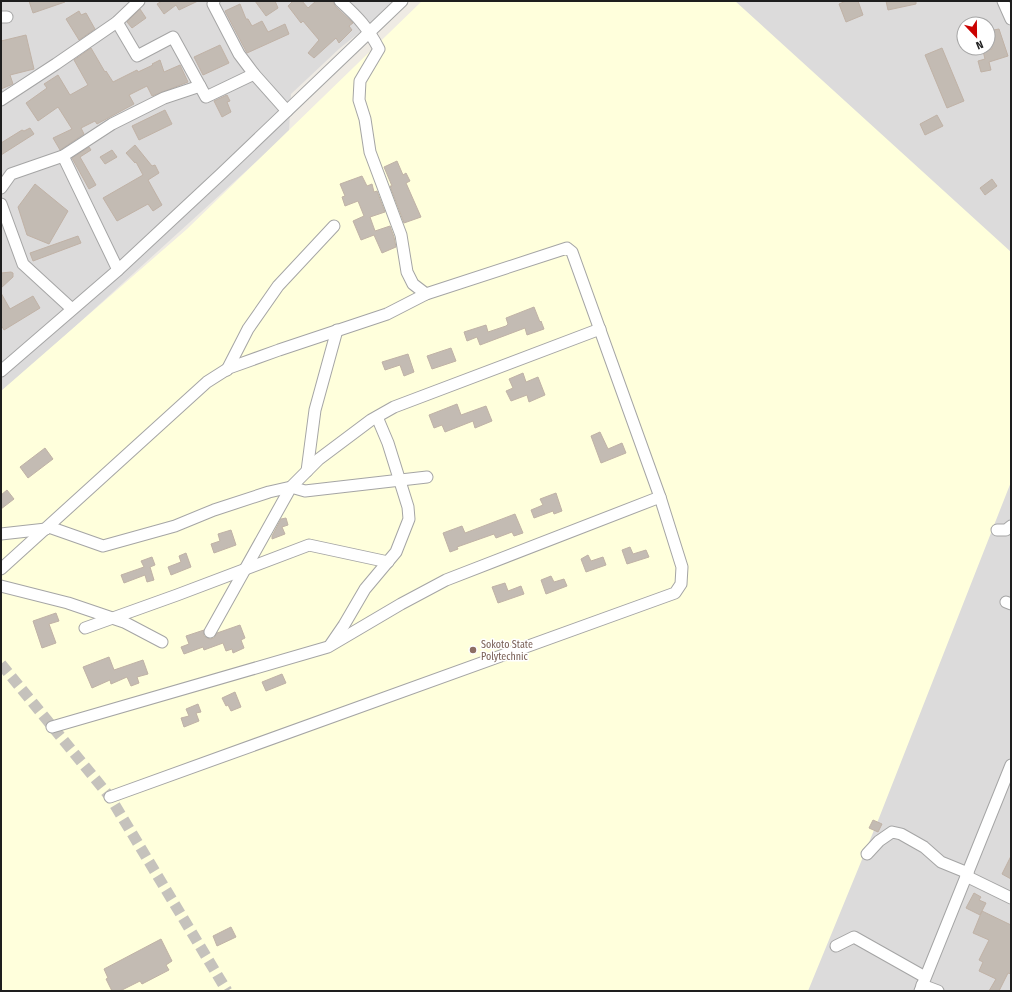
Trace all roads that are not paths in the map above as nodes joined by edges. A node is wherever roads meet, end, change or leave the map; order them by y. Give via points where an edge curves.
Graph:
1 (139, 1) edge
2 (214, 1) edge
3 (340, 1) edge
4 (1003, 1) edge
5 (399, 2) edge
6 (1011, 19) edge
7 (117, 22) junction
8 (369, 31) junction
9 (254, 74) junction
10 (200, 86) junction
11 (1, 100) edge
12 (287, 111) junction
13 (63, 156) junction
14 (1, 188) edge
15 (1, 204) edge
16 (334, 226) dead end
17 (118, 270) junction
18 (426, 294) junction
19 (72, 309) junction
20 (600, 329) junction
21 (337, 330) junction
22 (227, 370) junction
23 (1, 372) edge
24 (377, 417) junction
25 (307, 471) junction
26 (426, 477) dead end
27 (400, 480) junction
28 (290, 487) junction
29 (660, 497) junction
30 (1011, 526) edge
31 (47, 528) junction
32 (998, 530) dead end
33 (1, 534) edge
34 (388, 562) junction
35 (1, 569) edge
36 (244, 569) junction
37 (1, 586) edge
38 (113, 618) junction
39 (85, 628) dead end
40 (210, 632) dead end
41 (162, 642) dead end
42 (328, 647) junction
43 (52, 727) dead end
44 (1011, 765) edge
45 (110, 797) dead end
46 (867, 854) dead end
47 (967, 874) junction
48 (1011, 898) edge
49 (836, 946) dead end
50 (922, 984) edge
51 (938, 991) edge

1 - 7 street
2 - 9 street via 213,4 239,54
3 - 8 street
4 - 6 street
5 - 8 street
7 - 10 street via 136,56 172,37
7 - 11 street
8 - 12 street
8 - 18 street via 379,49 360,81 359,100 370,152 401,235 407,272 413,284
9 - 10 street via 206,97
9 - 12 street
10 - 13 street via 164,98 112,124
12 - 17 street
13 - 14 street via 11,174
13 - 17 street
15 - 19 street via 23,264
16 - 22 street via 278,286 248,330
17 - 19 street
18 - 20 street via 567,248 572,252
18 - 21 street via 387,314
19 - 23 street
20 - 24 street via 394,407
20 - 29 street
21 - 22 street
21 - 25 street via 315,410
22 - 31 street via 207,382
24 - 25 street
24 - 27 street
25 - 28 street
26 - 27 street
27 - 28 street via 305,491
27 - 34 street via 409,519 396,552
28 - 31 street via 214,510 175,526 103,546
28 - 36 street
29 - 42 street via 446,580
29 - 45 street via 682,567 681,584 676,593
30 - 32 street via 1006,530
31 - 33 street
31 - 35 street
34 - 36 street via 309,545
34 - 42 street via 365,589
36 - 38 street
36 - 40 street
37 - 38 street via 68,603
38 - 39 street
38 - 41 street
42 - 43 street
44 - 47 street
46 - 47 street via 892,832 901,834 924,847 941,862
47 - 48 street
47 - 50 street
49 - 50 street via 854,937
50 - 51 street

